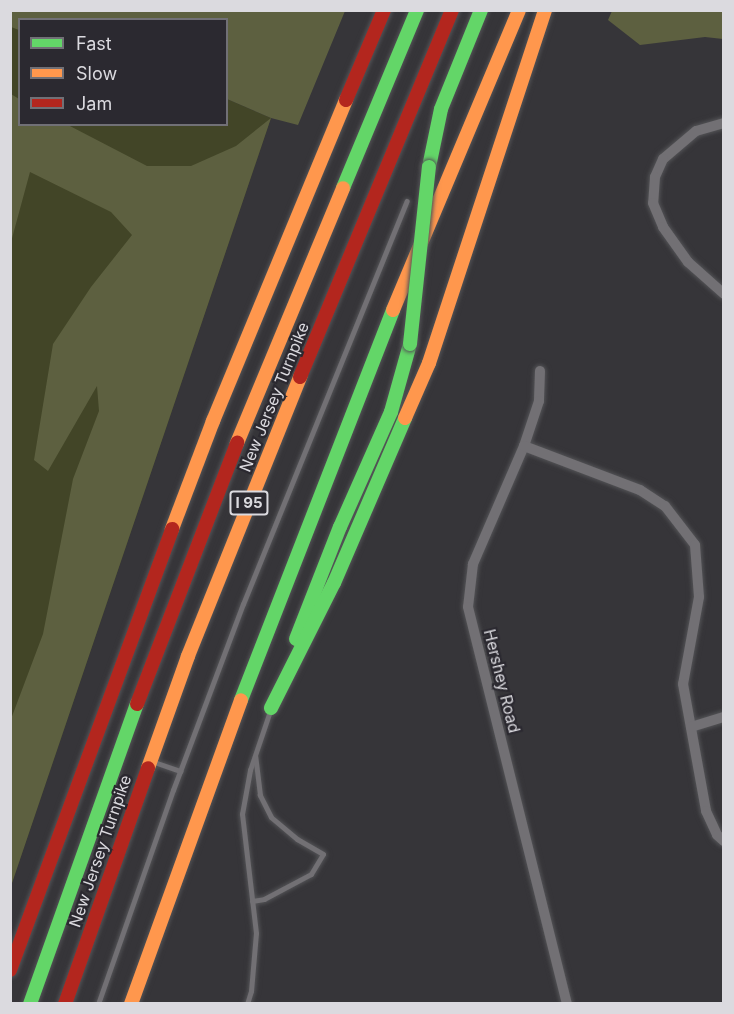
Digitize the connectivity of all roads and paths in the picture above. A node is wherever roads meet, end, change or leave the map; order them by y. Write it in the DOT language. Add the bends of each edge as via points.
graph roads {
  1 [pos="384,10"];
  2 [pos="417,10"];
  3 [pos="452,10"];
  4 [pos="481,10"];
  5 [pos="519,10"];
  6 [pos="546,10"];
  7 [pos="723,123"];
  8 [pos="407,201"];
  9 [pos="723,294"];
  10 [pos="540,371"];
  11 [pos="524,446"];
  12 [pos="271,708"];
  13 [pos="723,717"];
  14 [pos="691,727"];
  15 [pos="255,754"];
  16 [pos="150,760"];
  17 [pos="180,771"];
  18 [pos="723,841"];
  19 [pos="252,901"];
  20 [pos="10,970"];
  21 [pos="30,1004"];
  22 [pos="65,1004"];
  23 [pos="98,1004"];
  24 [pos="131,1004"];
  25 [pos="247,1004"];
  26 [pos="567,1004"];
  1 -- 20 [label="highway" via="213,421"];
  2 -- 21 [label="highway, New Jersey Turnpike / I 95" via="238,438"];
  3 -- 16 [label="highway, New Jersey Turnpike / I 95" via="349,254"];
  4 -- 12 [label="highway, bridge" via="441,109 429,167 410,344 391,412 317,582"];
  5 -- 24 [label="highway" via="331,463"];
  6 -- 12 [label="highway" via="429,363 334,583"];
  7 -- 9 [label="street" via="696,131 663,159 655,177 653,203 663,226 688,262"];
  8 -- 17 [label="lane" via="290,484"];
  10 -- 11 [label="street, Hershey Road" via="539,401"];
  11 -- 14 [label="street" via="640,490 665,506 695,545 699,597 683,684"];
  11 -- 26 [label="street, Hershey Road" via="473,564 468,607"];
  12 -- 15 [label="lane"];
  13 -- 14 [label="street"];
  14 -- 18 [label="street" via="706,811"];
  15 -- 19 [label="lane" via="242,814"];
  15 -- 19 [label="lane" via="260,795 271,817 322,854 311,874 264,899"];
  16 -- 17 [label="lane"];
  16 -- 22 [label="highway, New Jersey Turnpike / I 95"];
  17 -- 23 [label="lane"];
  19 -- 25 [label="lane" via="255,960"];
}
